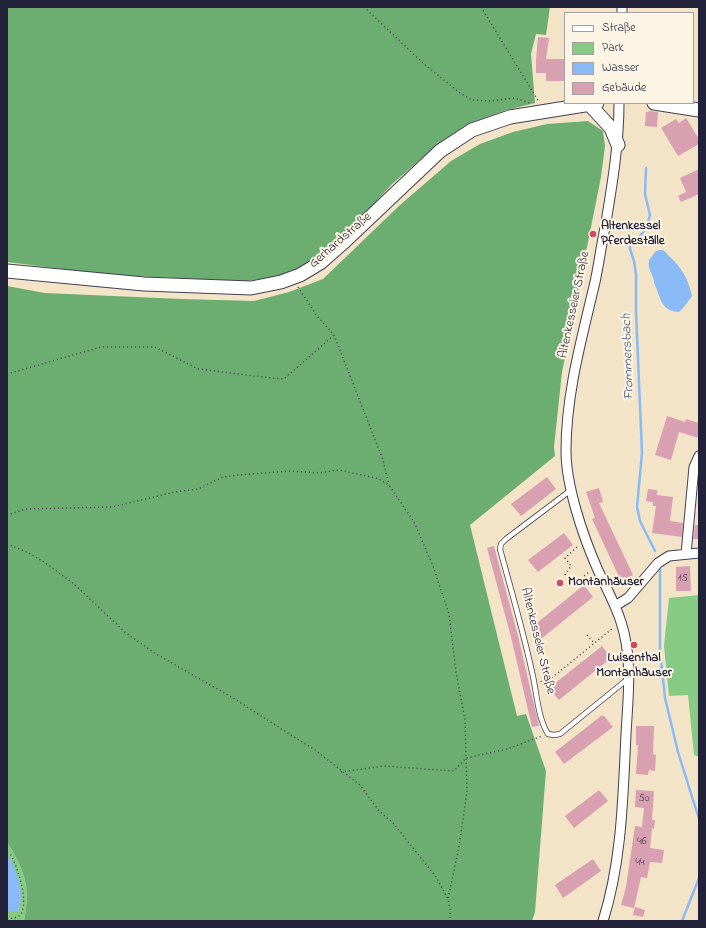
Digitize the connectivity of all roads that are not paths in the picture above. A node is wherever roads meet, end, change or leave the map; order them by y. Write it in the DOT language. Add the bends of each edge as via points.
graph roads {
  1 [pos="593,104"];
  2 [pos="619,104"];
  3 [pos="660,104"];
  4 [pos="699,110"];
  5 [pos="618,144"];
  6 [pos="7,271"];
  7 [pos="698,459"];
  8 [pos="572,489"];
  9 [pos="695,496"];
  10 [pos="699,553"];
  11 [pos="686,554"];
  12 [pos="615,606"];
  13 [pos="629,678"];
  14 [pos="603,921"];
  1 -- 5 [label="street" via="611,128"];
  1 -- 6 [label="street, Gerhardstraße" via="510,117 472,130 440,151 320,263 300,275 281,282 251,288 159,285"];
  2 -- 5 [label="street, Altenkesseler Straße"];
  3 -- 4 [label="street"];
  5 -- 8 [label="street, Altenkesseler Straße" via="614,178 567,413 566,453"];
  7 -- 9 [label="street" via="694,466"];
  8 -- 12 [label="street, Altenkesseler Straße" via="586,541"];
  8 -- 13 [label="lane, Altenkesseler Straße" via="506,539 500,549 521,622 542,725 548,734 560,734"];
  9 -- 11 [label="street"];
  10 -- 11 [label="street"];
  11 -- 12 [label="street" via="669,556 658,562 628,598"];
  12 -- 13 [label="street, Altenkesseler Straße" via="628,648"];
  13 -- 14 [label="street, Altenkesseler Straße" via="623,804 613,878"];
}
